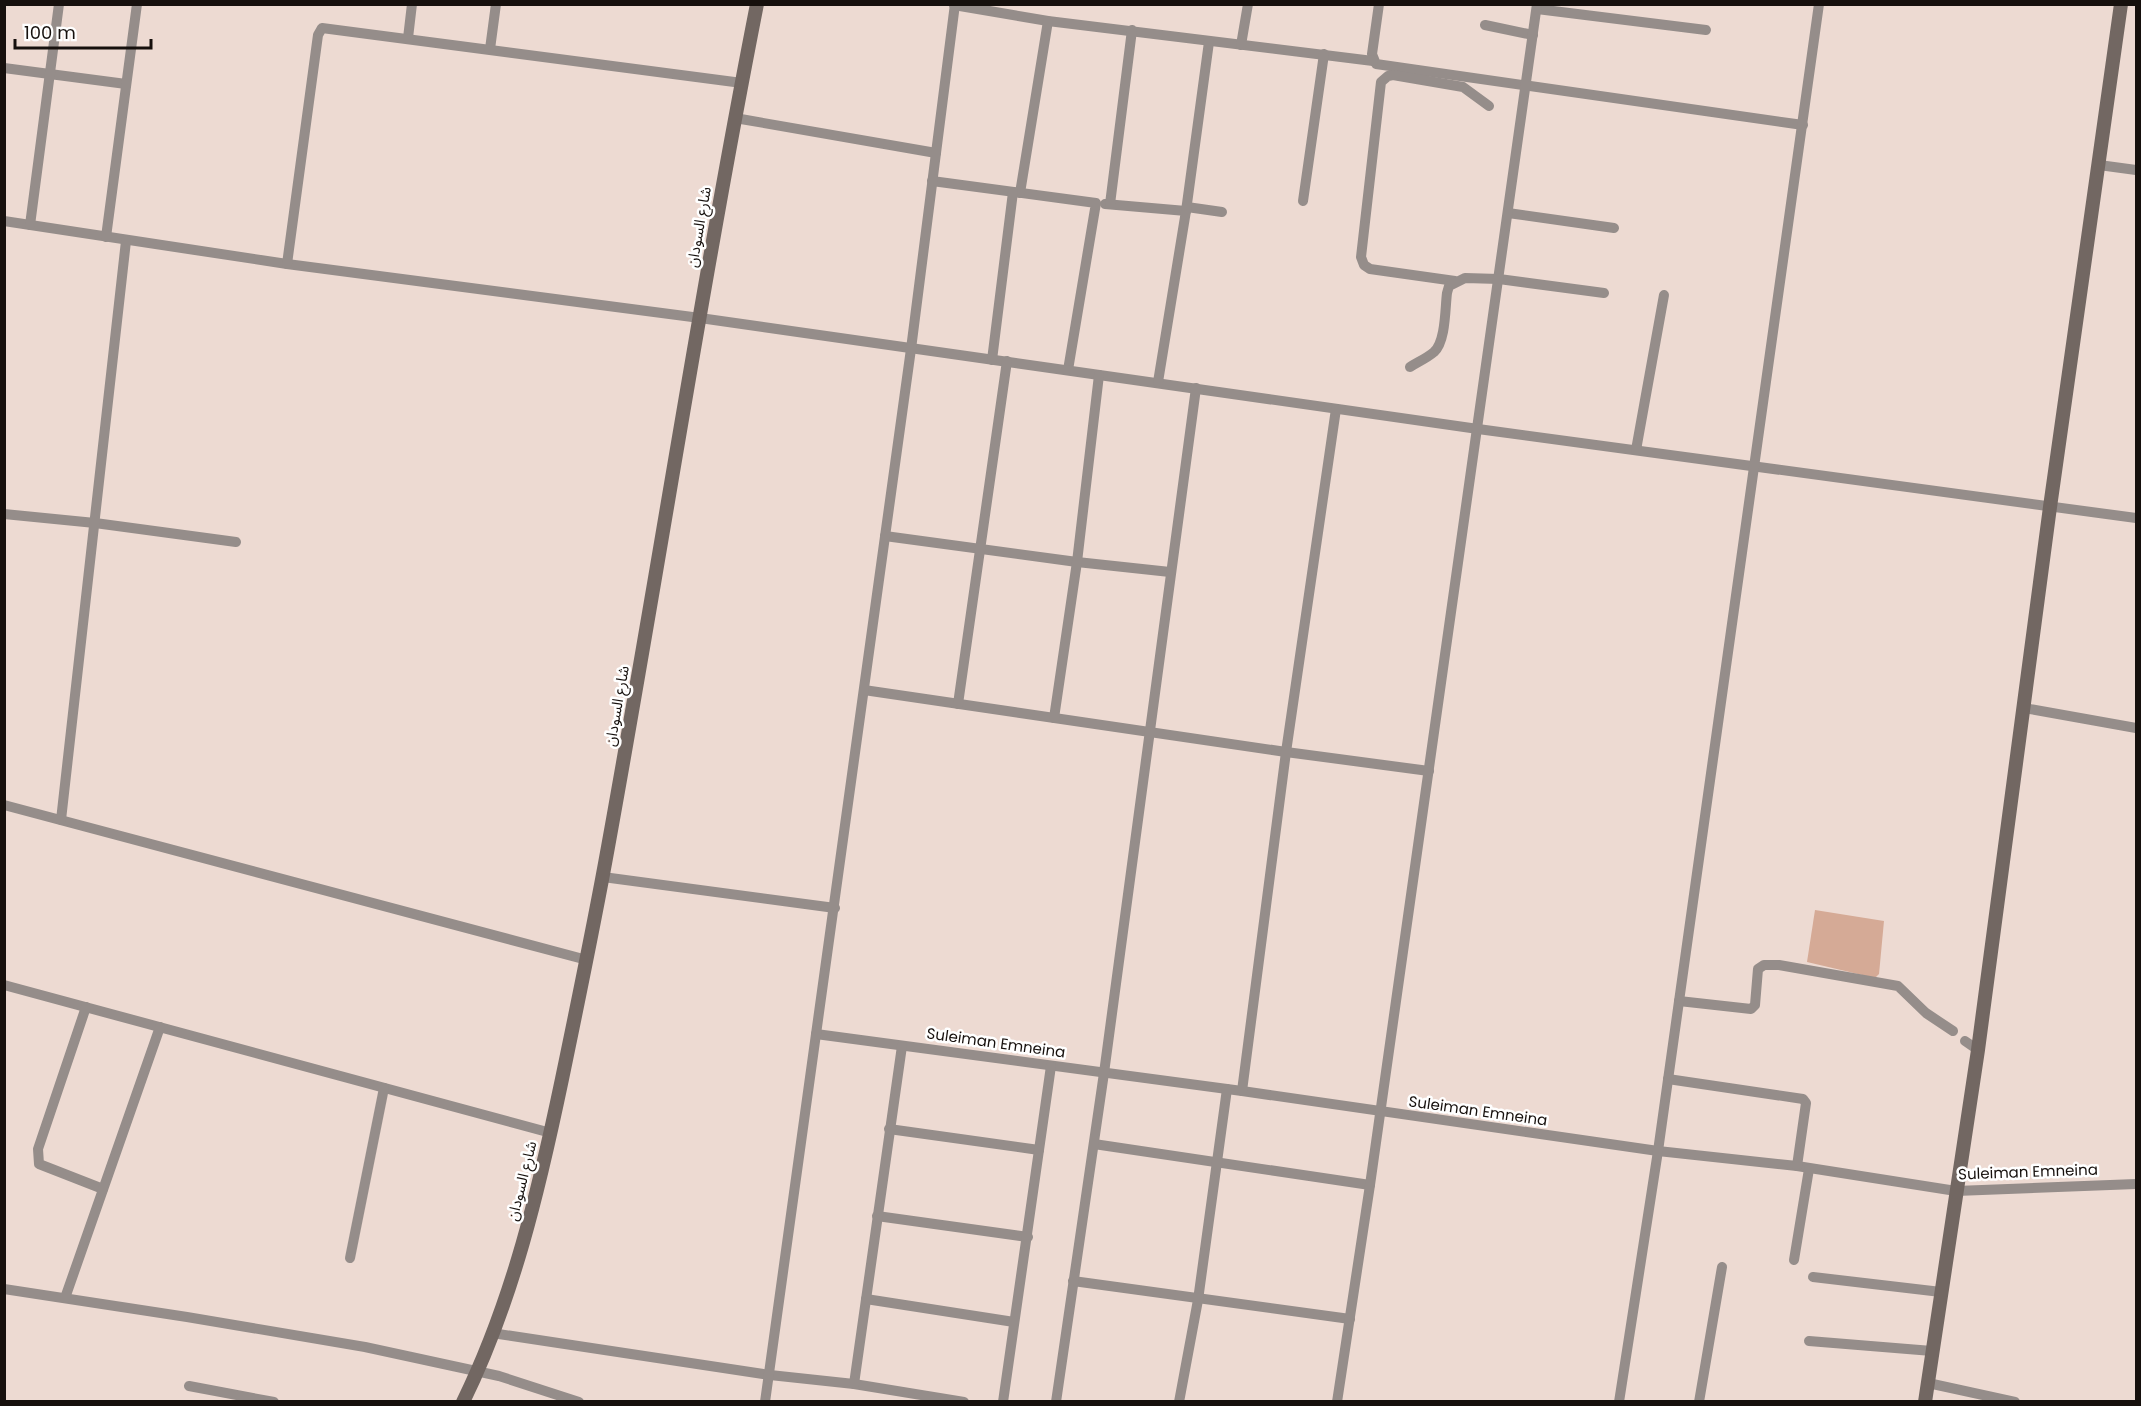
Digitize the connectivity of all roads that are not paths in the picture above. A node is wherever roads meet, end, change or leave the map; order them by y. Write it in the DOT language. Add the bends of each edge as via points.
graph roads {
  1 [pos="59,4"];
  2 [pos="137,4"];
  3 [pos="412,4"];
  4 [pos="496,4"];
  5 [pos="757,4"];
  6 [pos="1248,4"];
  7 [pos="1379,4"];
  8 [pos="1819,4"];
  9 [pos="2121,4"];
  10 [pos="955,5"];
  11 [pos="1537,7"];
  12 [pos="1048,21"];
  13 [pos="1485,25"];
  14 [pos="1132,30"];
  15 [pos="1706,30"];
  16 [pos="1533,35"];
  17 [pos="408,38"];
  18 [pos="1209,42"];
  19 [pos="1241,45"];
  20 [pos="490,49"];
  21 [pos="1324,54"];
  22 [pos="1373,61"];
  23 [pos="4,68"];
  24 [pos="49,74"];
  25 [pos="742,83"];
  26 [pos="126,84"];
  27 [pos="1526,86"];
  28 [pos="1489,106"];
  29 [pos="735,118"];
  30 [pos="1803,125"];
  31 [pos="936,153"];
  32 [pos="2099,165"];
  33 [pos="2136,170"];
  34 [pos="932,182"];
  35 [pos="1016,192"];
  36 [pos="1303,201"];
  37 [pos="1096,203"];
  38 [pos="1110,204"];
  39 [pos="1187,209"];
  40 [pos="1222,212"];
  41 [pos="1508,213"];
  42 [pos="4,221"];
  43 [pos="30,225"];
  44 [pos="1614,228"];
  45 [pos="106,237"];
  46 [pos="126,241"];
  47 [pos="287,264"];
  48 [pos="1499,279"];
  49 [pos="1455,281"];
  50 [pos="1604,293"];
  51 [pos="1664,295"];
  52 [pos="700,318"];
  53 [pos="911,349"];
  54 [pos="992,360"];
  55 [pos="1007,362"];
  56 [pos="1410,367"];
  57 [pos="1068,370"];
  58 [pos="1099,375"];
  59 [pos="1158,382"];
  60 [pos="1196,388"];
  61 [pos="1336,409"];
  62 [pos="1478,429"];
  63 [pos="1636,450"];
  64 [pos="1754,467"];
  65 [pos="2050,507"];
  66 [pos="4,514"];
  67 [pos="2136,518"];
  68 [pos="94,523"];
  69 [pos="885,536"];
  70 [pos="237,542"];
  71 [pos="980,549"];
  72 [pos="1077,562"];
  73 [pos="1170,572"];
  74 [pos="864,690"];
  75 [pos="958,704"];
  76 [pos="2024,708"];
  77 [pos="1054,718"];
  78 [pos="2136,728"];
  79 [pos="1150,733"];
  80 [pos="1286,752"];
  81 [pos="1429,771"];
  82 [pos="4,805"];
  83 [pos="61,820"];
  84 [pos="603,877"];
  85 [pos="835,908"];
  86 [pos="587,960"];
  87 [pos="4,985"];
  88 [pos="1679,1001"];
  89 [pos="86,1007"];
  90 [pos="160,1027"];
  91 [pos="1953,1031"];
  92 [pos="816,1034"];
  93 [pos="1965,1041"];
  94 [pos="902,1046"];
  95 [pos="1978,1050"];
  96 [pos="1051,1066"];
  97 [pos="1104,1073"];
  98 [pos="1668,1079"];
  99 [pos="384,1088"];
  100 [pos="1227,1089"];
  101 [pos="1242,1091"];
  102 [pos="1380,1112"];
  103 [pos="889,1130"];
  104 [pos="551,1133"];
  105 [pos="1094,1144"];
  106 [pos="1039,1150"];
  107 [pos="1658,1151"];
  108 [pos="1218,1163"];
  109 [pos="1797,1166"];
  110 [pos="1809,1169"];
  111 [pos="2136,1184"];
  112 [pos="1370,1185"];
  113 [pos="103,1189"];
  114 [pos="1956,1191"];
  115 [pos="877,1216"];
  116 [pos="1028,1237"];
  117 [pos="350,1258"];
  118 [pos="1794,1260"];
  119 [pos="1722,1267"];
  120 [pos="1813,1278"];
  121 [pos="1072,1281"];
  122 [pos="4,1289"];
  123 [pos="1941,1292"];
  124 [pos="65,1298"];
  125 [pos="866,1299"];
  126 [pos="1198,1300"];
  127 [pos="1350,1319"];
  128 [pos="1014,1322"];
  129 [pos="492,1333"];
  130 [pos="1809,1341"];
  131 [pos="1932,1351"];
  132 [pos="478,1371"];
  133 [pos="770,1375"];
  134 [pos="1928,1383"];
  135 [pos="854,1384"];
  136 [pos="189,1386"];
  137 [pos="274,1401"];
  138 [pos="463,1401"];
  139 [pos="579,1401"];
  140 [pos="765,1401"];
  141 [pos="964,1401"];
  142 [pos="1003,1401"];
  143 [pos="1056,1401"];
  144 [pos="1179,1401"];
  145 [pos="1337,1401"];
  146 [pos="1619,1401"];
  147 [pos="1699,1401"];
  148 [pos="1925,1401"];
  149 [pos="2015,1401"];
  1 -- 24 [label="street"];
  2 -- 26 [label="street"];
  3 -- 17 [label="street"];
  4 -- 20 [label="street"];
  5 -- 25 [label="main road, شارع السودان"];
  6 -- 19 [label="street"];
  7 -- 22 [label="street"];
  8 -- 30 [label="street"];
  9 -- 32 [label="main road"];
  10 -- 12 [label="street"];
  10 -- 31 [label="street"];
  11 -- 15 [label="street"];
  11 -- 16 [label="street"];
  12 -- 14 [label="street"];
  12 -- 35 [label="street"];
  13 -- 16 [label="street"];
  14 -- 18 [label="street"];
  14 -- 38 [label="street"];
  16 -- 27 [label="street"];
  17 -- 20 [label="street"];
  17 -- 47 [label="street" via="326,27 318,35"];
  18 -- 19 [label="street"];
  18 -- 39 [label="street"];
  19 -- 21 [label="street"];
  20 -- 25 [label="street"];
  21 -- 22 [label="street"];
  21 -- 36 [label="street"];
  22 -- 27 [label="street" via="1382,66"];
  23 -- 24 [label="street"];
  24 -- 26 [label="street"];
  24 -- 43 [label="street"];
  25 -- 29 [label="main road, شارع السودان"];
  26 -- 45 [label="street"];
  27 -- 30 [label="street"];
  27 -- 41 [label="street"];
  28 -- 49 [label="street" via="1463,87 1393,75 1382,82 1360,257 1370,269"];
  29 -- 31 [label="street"];
  29 -- 52 [label="main road, شارع السودان"];
  30 -- 64 [label="street"];
  31 -- 34 [label="street"];
  32 -- 33 [label="street"];
  32 -- 65 [label="main road"];
  34 -- 35 [label="street"];
  34 -- 53 [label="street"];
  35 -- 37 [label="street"];
  35 -- 54 [label="street"];
  37 -- 38 [label="street"];
  37 -- 57 [label="street"];
  38 -- 39 [label="street"];
  39 -- 40 [label="street"];
  39 -- 59 [label="street"];
  41 -- 44 [label="street"];
  41 -- 48 [label="street"];
  42 -- 43 [label="street"];
  43 -- 45 [label="street"];
  45 -- 46 [label="street"];
  46 -- 47 [label="street"];
  46 -- 68 [label="street"];
  47 -- 52 [label="street"];
  48 -- 49 [label="street"];
  48 -- 50 [label="street"];
  48 -- 62 [label="street"];
  49 -- 56 [label="street" via="1447,292 1438,346"];
  51 -- 63 [label="street"];
  52 -- 53 [label="street"];
  52 -- 84 [label="main road, شارع السودان"];
  53 -- 54 [label="street"];
  53 -- 69 [label="street"];
  54 -- 55 [label="street"];
  55 -- 57 [label="street"];
  55 -- 71 [label="street"];
  57 -- 58 [label="street"];
  58 -- 59 [label="street"];
  58 -- 72 [label="street"];
  59 -- 60 [label="street"];
  60 -- 61 [label="street"];
  60 -- 73 [label="street"];
  61 -- 62 [label="street"];
  61 -- 80 [label="street"];
  62 -- 63 [label="street"];
  62 -- 81 [label="street"];
  63 -- 64 [label="street"];
  64 -- 65 [label="street"];
  64 -- 88 [label="street"];
  65 -- 67 [label="street"];
  65 -- 76 [label="main road"];
  66 -- 68 [label="street"];
  68 -- 70 [label="street"];
  68 -- 83 [label="street"];
  69 -- 71 [label="street"];
  69 -- 74 [label="street"];
  71 -- 72 [label="street"];
  71 -- 75 [label="street"];
  72 -- 73 [label="street"];
  72 -- 77 [label="street"];
  73 -- 79 [label="street"];
  74 -- 75 [label="street"];
  74 -- 85 [label="street"];
  75 -- 77 [label="street"];
  76 -- 78 [label="street"];
  76 -- 95 [label="main road"];
  77 -- 79 [label="street"];
  79 -- 80 [label="street"];
  79 -- 97 [label="street"];
  80 -- 81 [label="street"];
  80 -- 101 [label="street"];
  81 -- 102 [label="street"];
  82 -- 83 [label="street"];
  83 -- 86 [label="street"];
  84 -- 85 [label="street"];
  84 -- 86 [label="main road, شارع السودان"];
  85 -- 92 [label="street"];
  86 -- 104 [label="main road, شارع السودان"];
  87 -- 89 [label="street"];
  88 -- 91 [label="street" via="1751,1009 1755,1005 1758,969 1779,965 1898,986"];
  88 -- 98 [label="street"];
  89 -- 90 [label="street"];
  89 -- 113 [label="street" via="37,1158 39,1164"];
  90 -- 99 [label="street"];
  90 -- 113 [label="street"];
  92 -- 94 [label="street, Suleiman Emneina"];
  92 -- 133 [label="street"];
  93 -- 95 [label="street"];
  94 -- 96 [label="street, Suleiman Emneina"];
  94 -- 103 [label="street"];
  95 -- 114 [label="main road"];
  96 -- 97 [label="street, Suleiman Emneina"];
  96 -- 106 [label="street"];
  97 -- 100 [label="street, Suleiman Emneina"];
  97 -- 105 [label="street"];
  98 -- 107 [label="street"];
  98 -- 109 [label="street" via="1803,1099 1806,1103"];
  99 -- 104 [label="street"];
  99 -- 117 [label="street"];
  100 -- 101 [label="street, Suleiman Emneina"];
  100 -- 108 [label="street"];
  101 -- 102 [label="street, Suleiman Emneina"];
  102 -- 107 [label="street, Suleiman Emneina"];
  102 -- 112 [label="street"];
  103 -- 106 [label="street"];
  103 -- 115 [label="street"];
  104 -- 129 [label="main road, شارع السودان" via="524,1242"];
  105 -- 108 [label="street"];
  105 -- 121 [label="street"];
  106 -- 116 [label="street"];
  107 -- 109 [label="street, Suleiman Emneina"];
  107 -- 146 [label="street"];
  108 -- 112 [label="street"];
  108 -- 126 [label="street"];
  109 -- 110 [label="street, Suleiman Emneina"];
  110 -- 114 [label="street, Suleiman Emneina"];
  110 -- 118 [label="street"];
  111 -- 114 [label="street, Suleiman Emneina"];
  112 -- 127 [label="street"];
  113 -- 124 [label="street"];
  114 -- 123 [label="main road"];
  115 -- 116 [label="street"];
  115 -- 125 [label="street"];
  116 -- 128 [label="street"];
  119 -- 147 [label="street"];
  120 -- 123 [label="street"];
  121 -- 126 [label="street"];
  121 -- 143 [label="street"];
  122 -- 124 [label="street"];
  123 -- 131 [label="main road"];
  124 -- 132 [label="street" via="365,1347"];
  125 -- 128 [label="street"];
  125 -- 135 [label="street"];
  126 -- 127 [label="street"];
  126 -- 144 [label="street"];
  127 -- 145 [label="street"];
  128 -- 142 [label="street"];
  129 -- 132 [label="main road, شارع السودان"];
  129 -- 133 [label="street"];
  130 -- 131 [label="street"];
  131 -- 134 [label="main road"];
  132 -- 138 [label="main road, شارع السودان"];
  132 -- 139 [label="street"];
  133 -- 135 [label="street"];
  133 -- 140 [label="street"];
  134 -- 148 [label="main road"];
  134 -- 149 [label="street"];
  135 -- 141 [label="street"];
  136 -- 137 [label="street"];
}
